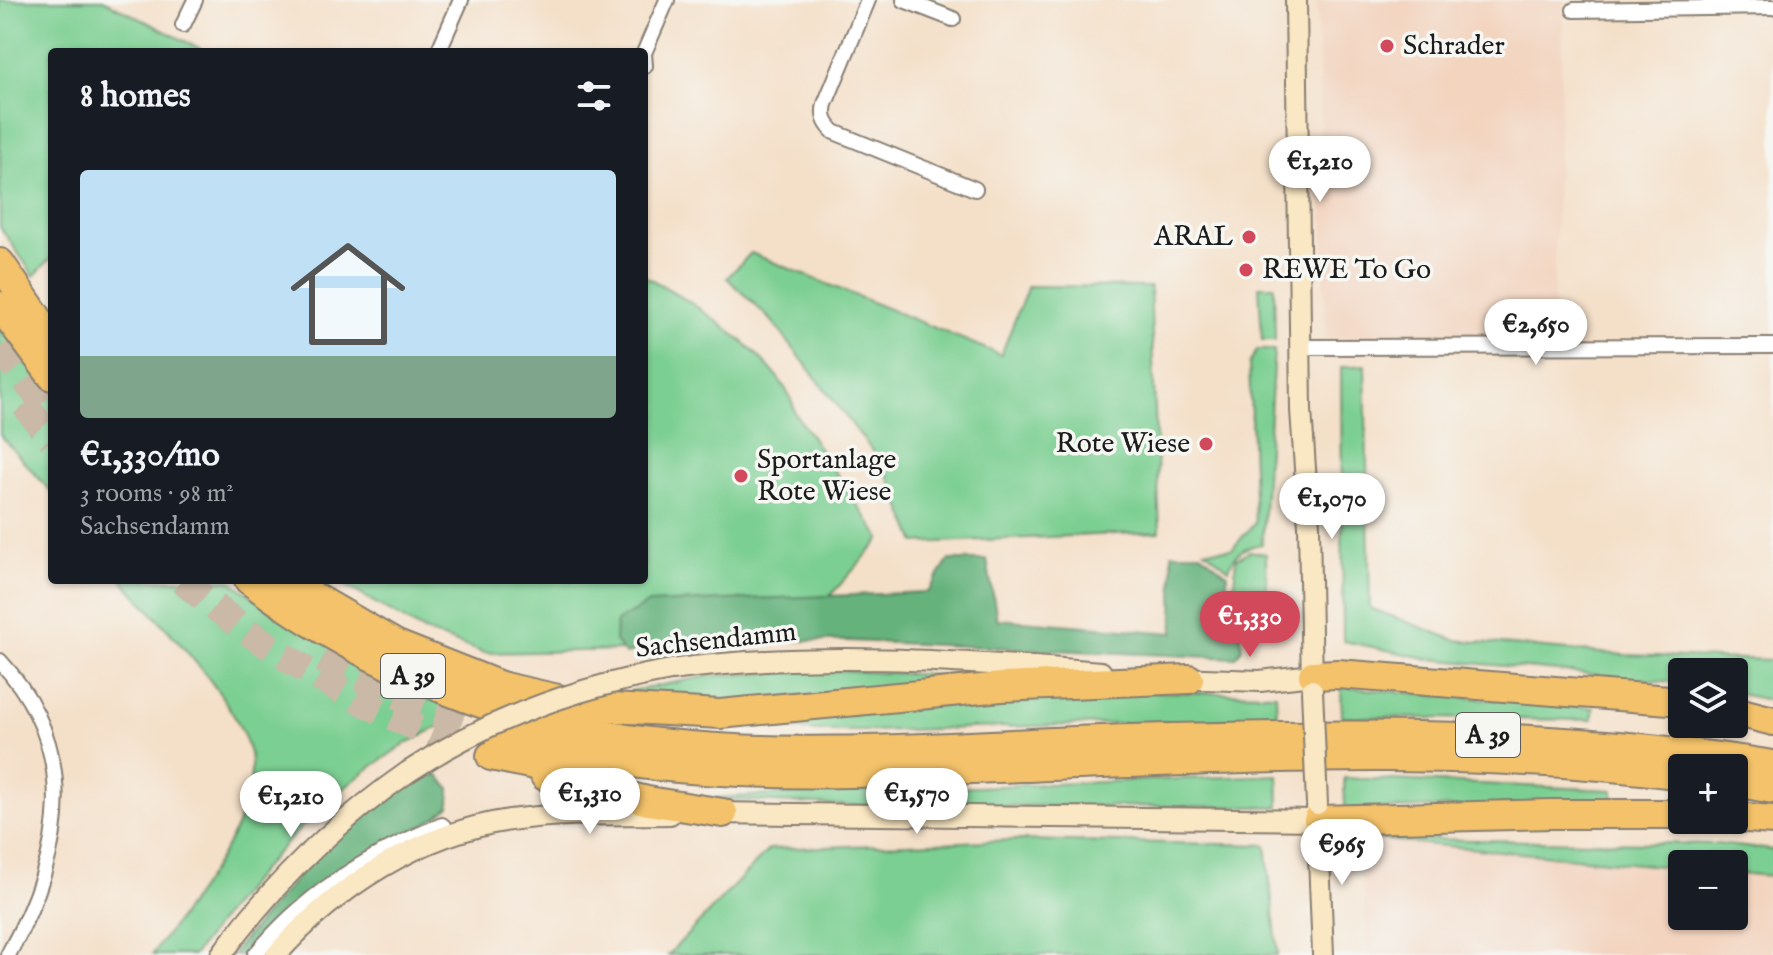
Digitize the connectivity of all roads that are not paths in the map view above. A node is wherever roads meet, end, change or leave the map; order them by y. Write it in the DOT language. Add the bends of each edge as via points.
graph roads {
  1 [pos="195,0"];
  2 [pos="461,0"];
  3 [pos="667,0"];
  4 [pos="868,0"];
  5 [pos="904,0"];
  6 [pos="1296,0"];
  7 [pos="1720,4"];
  8 [pos="1773,7"];
  9 [pos="1574,10"];
  10 [pos="953,19"];
  11 [pos="183,25"];
  12 [pos="440,48"];
  13 [pos="646,48"];
  14 [pos="975,189"];
  15 [pos="0,263"];
  16 [pos="0,280"];
  17 [pos="0,306"];
  18 [pos="48,335"];
  19 [pos="48,336"];
  20 [pos="1773,346"];
  21 [pos="1299,347"];
  22 [pos="48,371"];
  23 [pos="255,584"];
  24 [pos="292,584"];
  25 [pos="0,661"];
  26 [pos="1189,679"];
  27 [pos="1313,682"];
  28 [pos="500,686"];
  29 [pos="1668,700"];
  30 [pos="1748,715"];
  31 [pos="1773,721"];
  32 [pos="847,748"];
  33 [pos="1773,765"];
  34 [pos="1668,774"];
  35 [pos="1748,785"];
  36 [pos="1773,789"];
  37 [pos="1317,812"];
  38 [pos="723,813"];
  39 [pos="1668,814"];
  40 [pos="1748,818"];
  41 [pos="1773,820"];
  42 [pos="451,834"];
  43 [pos="8,955"];
  44 [pos="221,955"];
  45 [pos="255,955"];
  46 [pos="276,955"];
  47 [pos="1323,955"];
  1 -- 11 [label="street"];
  2 -- 12 [label="street"];
  3 -- 13 [label="street"];
  4 -- 14 [label="street" via="825,104 828,126"];
  5 -- 10 [label="street"];
  6 -- 21 [label="main road"];
  7 -- 8 [label="street"];
  7 -- 9 [label="street"];
  15 -- 18 [label="highway"];
  16 -- 19 [label="highway"];
  17 -- 22 [label="highway"];
  20 -- 21 [label="street"];
  21 -- 27 [label="main road"];
  23 -- 32 [label="highway, A 39" via="320,628 391,666 535,720 594,734 703,748"];
  24 -- 28 [label="highway" via="397,645"];
  25 -- 43 [label="street" via="41,722 57,782 53,838 42,886"];
  26 -- 27 [label="main road, Sachsendamm"];
  26 -- 28 [label="highway" via="1002,687 720,714 594,707"];
  26 -- 44 [label="main road, Sachsendamm, bridge" via="851,659 671,670 603,685 476,732 408,772 321,840"];
  27 -- 29 [label="highway"];
  27 -- 37 [label="main road, bridge"];
  28 -- 32 [label="highway" via="616,722"];
  30 -- 31 [label="highway"];
  32 -- 33 [label="highway, A 39" via="1471,735 1603,742"];
  34 -- 38 [label="highway, A 39" via="1509,760 1364,758 865,772 812,787 690,788 625,782 486,746 594,790"];
  35 -- 36 [label="highway"];
  37 -- 38 [label="main road"];
  37 -- 39 [label="highway"];
  37 -- 47 [label="main road"];
  38 -- 42 [label="main road" via="544,816"];
  40 -- 41 [label="highway"];
  42 -- 45 [label="street" via="442,825 354,868 308,902"];
  42 -- 46 [label="main road" via="360,880 312,917"];
}
